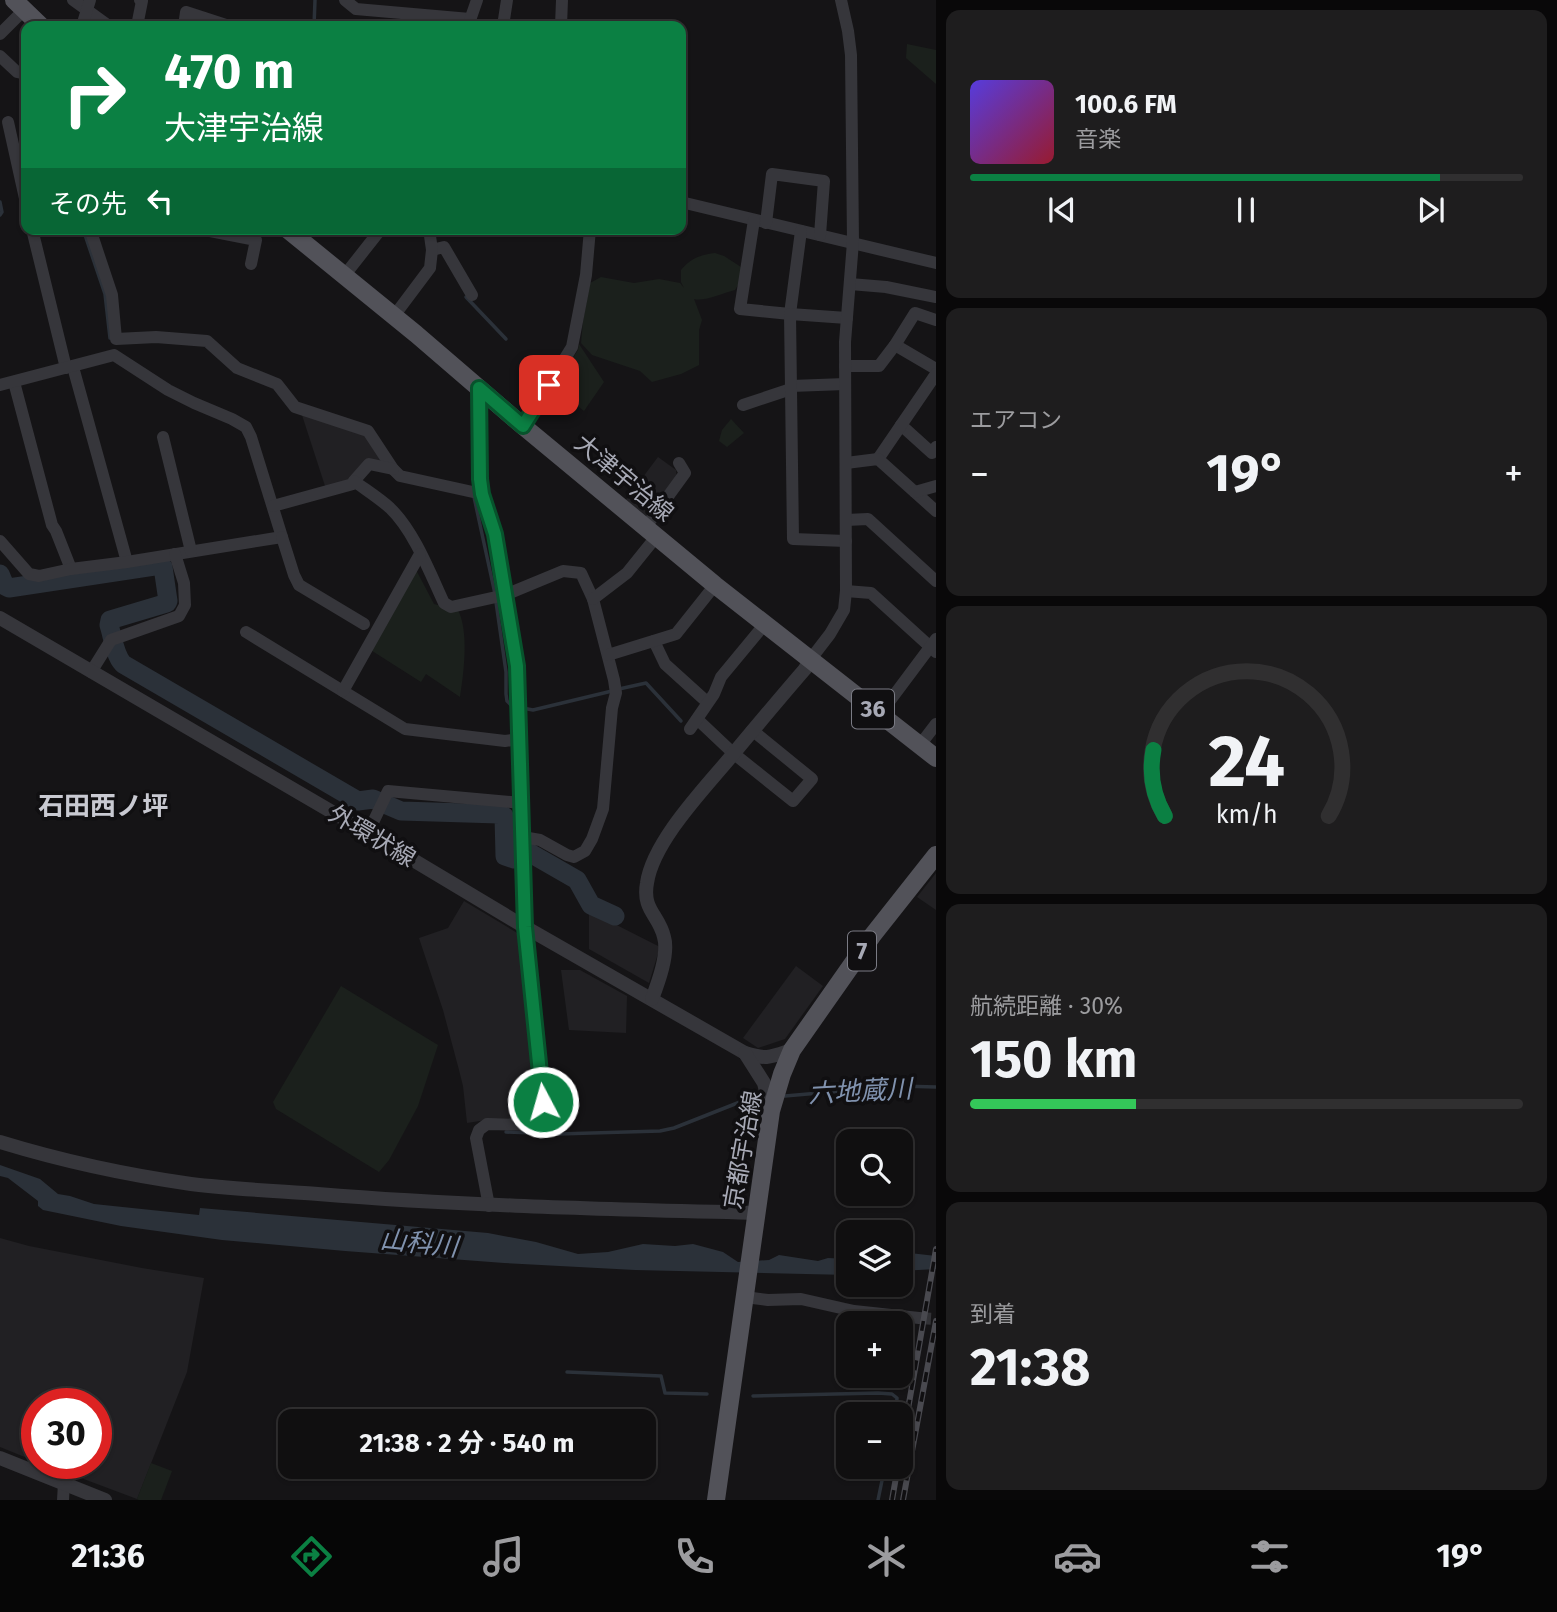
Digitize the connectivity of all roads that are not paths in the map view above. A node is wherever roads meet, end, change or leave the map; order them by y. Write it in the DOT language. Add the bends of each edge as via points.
graph roads {
  1 [pos="73,0"];
  2 [pos="140,0"];
  3 [pos="345,0"];
  4 [pos="477,0"];
  5 [pos="508,0"];
  6 [pos="562,0"];
  7 [pos="841,0"];
  8 [pos="19,5"];
  9 [pos="88,6"];
  10 [pos="36,21"];
  11 [pos="104,21"];
  12 [pos="138,21"];
  13 [pos="185,21"];
  14 [pos="214,21"];
  15 [pos="453,21"];
  16 [pos="470,21"];
  17 [pos="504,21"];
  18 [pos="561,21"];
  19 [pos="0,34"];
  20 [pos="0,56"];
  21 [pos="21,73"];
  22 [pos="8,121"];
  23 [pos="21,180"];
  24 [pos="686,203"];
  25 [pos="760,222"];
  26 [pos="801,231"];
  27 [pos="34,235"];
  28 [pos="92,235"];
  29 [pos="231,235"];
  30 [pos="294,235"];
  31 [pos="376,235"];
  32 [pos="431,235"];
  33 [pos="589,235"];
  34 [pos="820,235"];
  35 [pos="853,242"];
  36 [pos="436,249"];
  37 [pos="936,263"];
  38 [pos="251,264"];
  39 [pos="344,276"];
  40 [pos="850,285"];
  41 [pos="472,295"];
  42 [pos="936,297"];
  43 [pos="790,314"];
  44 [pos="394,316"];
  45 [pos="847,318"];
  46 [pos="936,320"];
  47 [pos="116,339"];
  48 [pos="895,345"];
  49 [pos="114,355"];
  50 [pos="845,366"];
  51 [pos="69,368"];
  52 [pos="936,371"];
  53 [pos="14,382"];
  54 [pos="845,384"];
  55 [pos="0,385"];
  56 [pos="791,387"];
  57 [pos="479,388"];
  58 [pos="743,405"];
  59 [pos="901,425"];
  60 [pos="523,426"];
  61 [pos="163,437"];
  62 [pos="936,447"];
  63 [pos="878,459"];
  64 [pos="679,463"];
  65 [pos="846,463"];
  66 [pos="393,469"];
  67 [pos="354,481"];
  68 [pos="936,486"];
  69 [pos="915,492"];
  70 [pos="482,494"];
  71 [pos="273,506"];
  72 [pos="936,512"];
  73 [pos="846,520"];
  74 [pos="651,532"];
  75 [pos="282,537"];
  76 [pos="0,541"];
  77 [pos="846,541"];
  78 [pos="191,551"];
  79 [pos="175,554"];
  80 [pos="420,554"];
  81 [pos="127,562"];
  82 [pos="71,569"];
  83 [pos="936,581"];
  84 [pos="715,585"];
  85 [pos="846,591"];
  86 [pos="505,594"];
  87 [pos="593,599"];
  88 [pos="0,618"];
  89 [pos="364,624"];
  90 [pos="764,625"];
  91 [pos="246,632"];
  92 [pos="654,641"];
  93 [pos="934,646"];
  94 [pos="608,655"];
  95 [pos="810,660"];
  96 [pos="90,672"];
  97 [pos="342,691"];
  98 [pos="707,702"];
  99 [pos="880,714"];
  100 [pos="936,724"];
  101 [pos="752,730"];
  102 [pos="519,739"];
  103 [pos="920,745"];
  104 [pos="733,753"];
  105 [pos="936,758"];
  106 [pos="522,803"];
  107 [pos="368,833"];
  108 [pos="523,843"];
  109 [pos="936,855"];
  110 [pos="525,927"];
  111 [pos="652,999"];
  112 [pos="792,1050"];
  113 [pos="745,1053"];
  114 [pos="771,1111"];
  115 [pos="0,1142"];
  116 [pos="489,1206"];
  117 [pos="756,1218"];
  118 [pos="745,1293"];
  119 [pos="919,1318"];
  120 [pos="0,1458"];
  121 [pos="64,1483"];
  122 [pos="63,1500"];
  123 [pos="105,1500"];
  124 [pos="716,1500"];
  1 -- 9 [label="street"];
  2 -- 12 [label="street"];
  3 -- 15 [label="street" via="356,9"];
  4 -- 16 [label="street"];
  5 -- 17 [label="street"];
  6 -- 18 [label="street"];
  7 -- 35 [label="street" via="851,54"];
  8 -- 10 [label="main road"];
  8 -- 19 [label="street"];
  9 -- 11 [label="street"];
  13 -- 14 [label="street" via="186,12"];
  20 -- 21 [label="street"];
  22 -- 23 [label="street"];
  24 -- 25 [label="street"];
  25 -- 26 [label="street"];
  25 -- 34 [label="street" via="772,174 824,181"];
  25 -- 43 [label="street" via="740,309"];
  26 -- 34 [label="street"];
  26 -- 43 [label="street"];
  27 -- 51 [label="street"];
  28 -- 47 [label="street" via="112,295"];
  29 -- 38 [label="street" via="256,240"];
  30 -- 39 [label="main road, 大津宇治線 / 36"];
  31 -- 39 [label="street"];
  32 -- 36 [label="street"];
  33 -- 60 [label="street" via="571,349"];
  34 -- 35 [label="street"];
  35 -- 37 [label="street"];
  35 -- 40 [label="street"];
  36 -- 41 [label="street"];
  36 -- 44 [label="street" via="430,268"];
  39 -- 44 [label="main road, 大津宇治線 / 36"];
  40 -- 42 [label="street"];
  40 -- 45 [label="street"];
  43 -- 45 [label="street"];
  43 -- 56 [label="street"];
  44 -- 57 [label="main road, 大津宇治線 / 36"];
  45 -- 50 [label="street"];
  46 -- 48 [label="street" via="915,313"];
  47 -- 49 [label="street"];
  47 -- 66 [label="street" via="207,341 237,368 277,384 295,407 368,431"];
  48 -- 50 [label="street" via="879,366"];
  48 -- 52 [label="street"];
  49 -- 51 [label="street"];
  49 -- 71 [label="street" via="177,394 246,427"];
  50 -- 54 [label="street"];
  51 -- 53 [label="street"];
  51 -- 81 [label="street"];
  52 -- 59 [label="street"];
  53 -- 55 [label="street"];
  53 -- 82 [label="street" via="52,524"];
  54 -- 56 [label="street"];
  54 -- 65 [label="street"];
  56 -- 58 [label="street"];
  56 -- 77 [label="street" via="793,539"];
  57 -- 60 [label="main road, 大津宇治線 / 36"];
  57 -- 70 [label="street"];
  59 -- 62 [label="street" via="932,453"];
  59 -- 63 [label="street"];
  60 -- 74 [label="main road, 大津宇治線 / 36"];
  61 -- 78 [label="street"];
  63 -- 65 [label="street"];
  63 -- 69 [label="street"];
  64 -- 74 [label="street" via="685,473"];
  65 -- 73 [label="street"];
  66 -- 67 [label="street" via="369,464"];
  66 -- 70 [label="street" via="400,475"];
  67 -- 71 [label="street"];
  67 -- 80 [label="street" via="390,508"];
  68 -- 69 [label="street"];
  69 -- 72 [label="street"];
  70 -- 86 [label="street" via="495,534"];
  71 -- 75 [label="street"];
  73 -- 77 [label="street"];
  73 -- 83 [label="street" via="868,519"];
  74 -- 84 [label="main road, 大津宇治線 / 36"];
  74 -- 87 [label="street" via="627,572"];
  75 -- 78 [label="street"];
  75 -- 89 [label="street" via="299,585"];
  76 -- 82 [label="street" via="29,574"];
  77 -- 85 [label="street"];
  78 -- 79 [label="street"];
  79 -- 81 [label="street"];
  79 -- 96 [label="street" via="184,583 185,605 179,616 113,638"];
  80 -- 86 [label="street" via="444,603 451,607"];
  80 -- 97 [label="street"];
  81 -- 82 [label="street"];
  84 -- 90 [label="main road, 大津宇治線 / 36"];
  84 -- 92 [label="street" via="676,634"];
  85 -- 93 [label="street" via="871,593"];
  85 -- 95 [label="street" via="844,610"];
  86 -- 87 [label="street" via="563,572 581,573"];
  86 -- 102 [label="street" via="517,666"];
  87 -- 94 [label="street"];
  88 -- 96 [label="street, 外環状線"];
  90 -- 95 [label="main road, 大津宇治線 / 36"];
  90 -- 98 [label="street" via="721,677"];
  91 -- 97 [label="street"];
  92 -- 94 [label="street"];
  92 -- 98 [label="street" via="665,664"];
  93 -- 99 [label="street"];
  94 -- 108 [label="street" via="616,693 603,809 592,839 585,851 574,857 540,840"];
  95 -- 99 [label="main road, 大津宇治線 / 36"];
  95 -- 101 [label="street"];
  96 -- 107 [label="street, 外環状線"];
  97 -- 102 [label="street" via="404,729"];
  98 -- 104 [label="street" via="694,724"];
  99 -- 103 [label="main road, 大津宇治線 / 36"];
  100 -- 103 [label="street"];
  101 -- 104 [label="street"];
  101 -- 104 [label="street" via="812,779 793,801"];
  102 -- 106 [label="street"];
  103 -- 105 [label="main road, 大津宇治線 / 36"];
  104 -- 111 [label="street" via="681,816 650,870 647,903 662,928 666,948"];
  106 -- 107 [label="street" via="388,791"];
  106 -- 108 [label="street"];
  107 -- 110 [label="street, 外環状線"];
  108 -- 110 [label="street"];
  109 -- 112 [label="main road, 京都宇治線 / 7"];
  110 -- 111 [label="street, 外環状線"];
  110 -- 116 [label="street" via="546,1125 487,1124 479,1130 476,1138"];
  111 -- 113 [label="street, 外環状線"];
  112 -- 113 [label="street, 外環状線" via="769,1058"];
  112 -- 114 [label="main road, 京都宇治線 / 7"];
  113 -- 114 [label="street, 外環状線" via="764,1083"];
  114 -- 117 [label="main road, 京都宇治線 / 7"];
  115 -- 116 [label="street" via="116,1171 193,1184"];
  116 -- 117 [label="street"];
  117 -- 118 [label="main road, 京都宇治線 / 7"];
  118 -- 119 [label="street" via="768,1300 801,1299"];
  118 -- 124 [label="main road, 京都宇治線 / 7"];
  120 -- 121 [label="street"];
  121 -- 122 [label="street"];
  121 -- 123 [label="street"];
}
